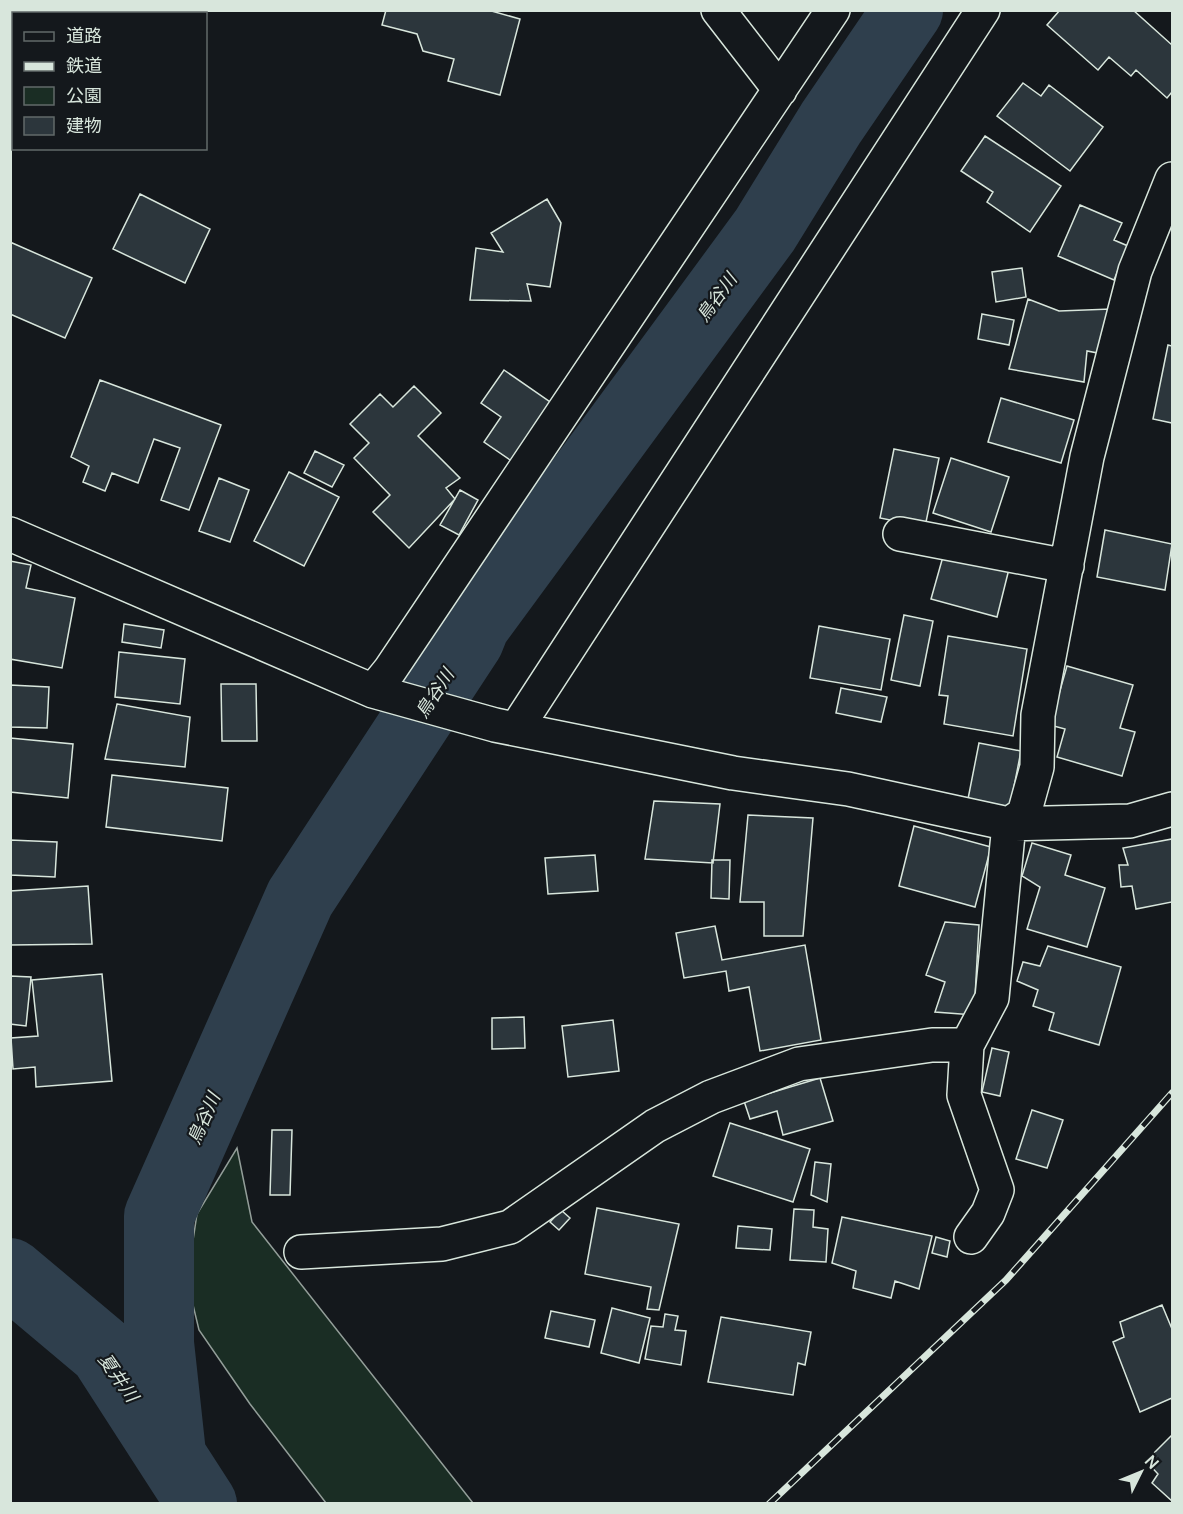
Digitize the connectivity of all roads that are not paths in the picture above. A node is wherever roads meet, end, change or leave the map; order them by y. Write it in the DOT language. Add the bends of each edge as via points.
graph roads {
  1 [pos="718,10"];
  2 [pos="833,10"];
  3 [pos="983,10"];
  4 [pos="780,90"];
  5 [pos="1173,179"];
  6 [pos="10,534"];
  7 [pos="900,534"];
  8 [pos="1067,566"];
  9 [pos="386,695"];
  10 [pos="506,727"];
  11 [pos="1173,809"];
  12 [pos="1009,824"];
  13 [pos="967,1045"];
  14 [pos="971,1237"];
  15 [pos="301,1252"];
  1 -- 4 [label="street"];
  2 -- 4 [label="street"];
  3 -- 10 [label="street"];
  4 -- 9 [label="street" via="390,670"];
  5 -- 8 [label="street" via="1135,271 1087,457"];
  6 -- 9 [label="street"];
  7 -- 8 [label="street"];
  8 -- 12 [label="street" via="1038,715 1037,767 1024,814"];
  9 -- 10 [label="street"];
  10 -- 12 [label="street" via="733,773 848,789"];
  11 -- 12 [label="street" via="1130,821"];
  12 -- 13 [label="street" via="992,998"];
  13 -- 14 [label="street" via="964,1095 997,1191"];
  13 -- 15 [label="street" via="932,1045 799,1064 711,1097 655,1126 510,1227 442,1244"];
}
